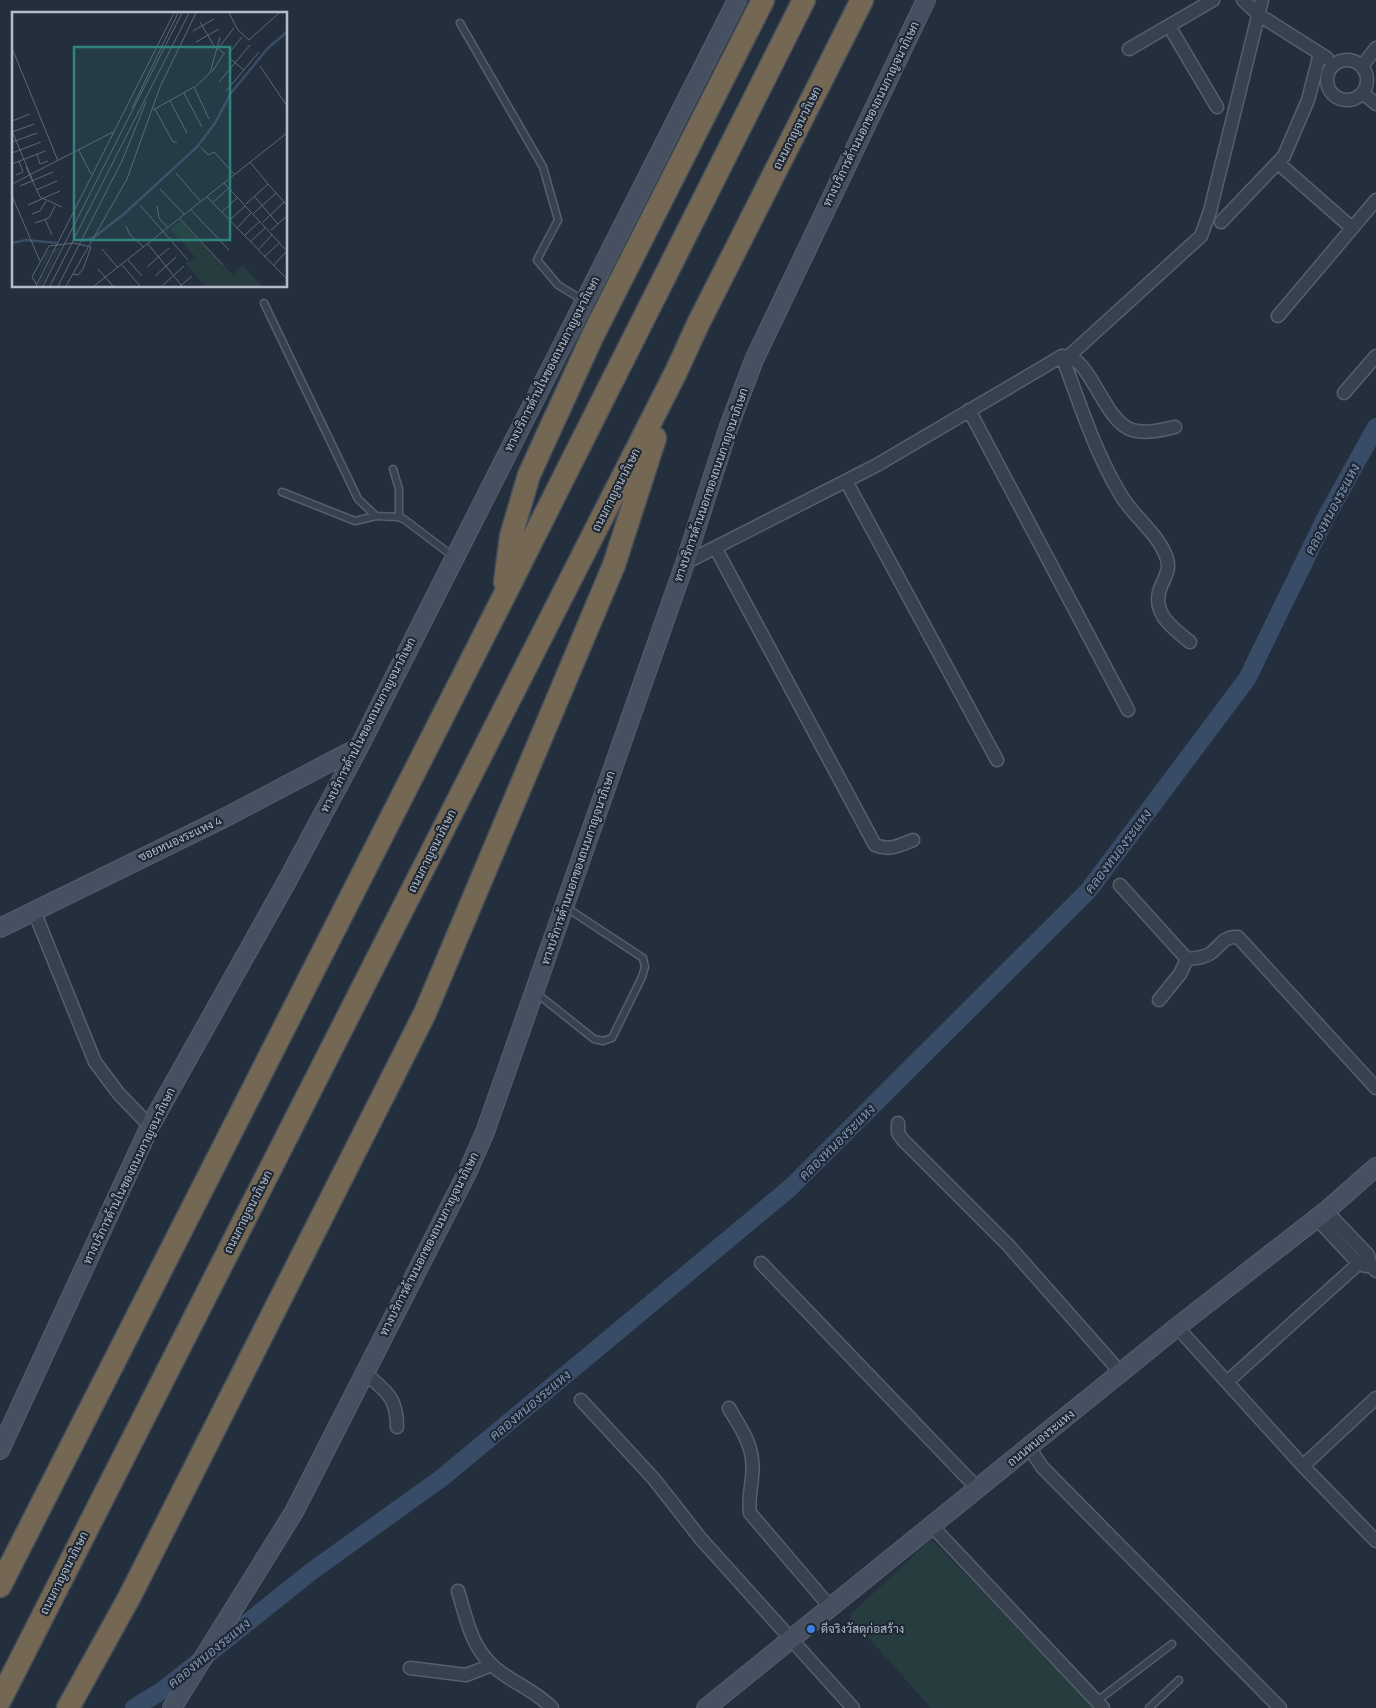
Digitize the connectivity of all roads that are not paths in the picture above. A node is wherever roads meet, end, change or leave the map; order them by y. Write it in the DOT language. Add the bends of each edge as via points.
graph roads {
  1 [pos="737,0"];
  2 [pos="763,0"];
  3 [pos="804,0"];
  4 [pos="862,0"];
  5 [pos="926,0"];
  6 [pos="1213,0"];
  7 [pos="1243,0"];
  8 [pos="1262,0"];
  9 [pos="1259,15"];
  10 [pos="460,23"];
  11 [pos="1169,26"];
  12 [pos="1376,48"];
  13 [pos="1129,49"];
  14 [pos="1320,54"];
  15 [pos="1335,63"];
  16 [pos="1362,66"];
  17 [pos="1363,93"];
  18 [pos="1376,104"];
  19 [pos="1217,107"];
  20 [pos="1278,163"];
  21 [pos="1376,200"];
  22 [pos="1222,222"];
  23 [pos="1352,228"];
  24 [pos="584,301"];
  25 [pos="264,303"];
  26 [pos="1278,316"];
  27 [pos="1066,356"];
  28 [pos="1376,356"];
  29 [pos="676,372"];
  30 [pos="1344,392"];
  31 [pos="969,410"];
  32 [pos="1175,427"];
  33 [pos="393,469"];
  34 [pos="846,481"];
  35 [pos="282,492"];
  36 [pos="376,516"];
  37 [pos="398,517"];
  38 [pos="716,549"];
  39 [pos="454,557"];
  40 [pos="685,563"];
  41 [pos="502,600"];
  42 [pos="1190,642"];
  43 [pos="1128,710"];
  44 [pos="358,747"];
  45 [pos="997,760"];
  46 [pos="913,840"];
  47 [pos="1120,885"];
  48 [pos="564,906"];
  49 [pos="34,911"];
  50 [pos="0,928"];
  51 [pos="1187,959"];
  52 [pos="534,992"];
  53 [pos="1159,1000"];
  54 [pos="1376,1088"];
  55 [pos="898,1122"];
  56 [pos="150,1126"];
  57 [pos="1376,1167"];
  58 [pos="1321,1214"];
  59 [pos="761,1262"];
  60 [pos="1368,1264"];
  61 [pos="1177,1327"];
  62 [pos="364,1372"];
  63 [pos="1121,1373"];
  64 [pos="1227,1382"];
  65 [pos="1376,1398"];
  66 [pos="581,1400"];
  67 [pos="729,1408"];
  68 [pos="397,1427"];
  69 [pos="1030,1447"];
  70 [pos="0,1450"];
  71 [pos="1303,1466"];
  72 [pos="978,1489"];
  73 [pos="932,1526"];
  74 [pos="1375,1539"];
  75 [pos="0,1586"];
  76 [pos="458,1591"];
  77 [pos="831,1608"];
  78 [pos="793,1639"];
  79 [pos="1172,1644"];
  80 [pos="492,1665"];
  81 [pos="410,1668"];
  82 [pos="1179,1680"];
  83 [pos="0,1700"];
  84 [pos="1100,1705"];
  85 [pos="68,1708"];
  86 [pos="172,1708"];
  87 [pos="552,1708"];
  88 [pos="706,1708"];
  89 [pos="853,1708"];
  90 [pos="1149,1708"];
  91 [pos="1280,1708"];
  1 -- 24 [label="main road, ทางบริการด้านในของถนนกาญจนาภิเษก"];
  2 -- 41 [label="highway" via="602,318 529,475 511,536"];
  3 -- 41 [label="highway"];
  4 -- 29 [label="highway, ถนนกาญจนาภิเษก"];
  5 -- 40 [label="main road, ทางบริการด้านนอกของถนนกาญจนาภิเษก" via="757,352 729,426"];
  6 -- 11 [label="street"];
  7 -- 9 [label="street"];
  8 -- 9 [label="street"];
  9 -- 14 [label="street"];
  9 -- 27 [label="street" via="1201,236"];
  10 -- 24 [label="lane" via="543,167 558,220 537,260 558,285"];
  11 -- 13 [label="street"];
  11 -- 19 [label="street"];
  12 -- 16 [label="street"];
  14 -- 15 [label="street"];
  14 -- 20 [label="street" via="1308,100"];
  15 -- 16 [label="street" via="1354,60"];
  15 -- 17 [label="street" via="1327,72 1326,84 1332,94 1341,100 1353,100"];
  16 -- 17 [label="street" via="1367,84"];
  17 -- 18 [label="street"];
  20 -- 22 [label="street"];
  20 -- 23 [label="street"];
  21 -- 23 [label="street"];
  23 -- 26 [label="street"];
  24 -- 39 [label="main road, ทางบริการด้านในของถนนกาญจนาภิเษก"];
  25 -- 36 [label="lane" via="358,500"];
  27 -- 31 [label="street"];
  27 -- 32 [label="street" via="1083,367 1106,406 1132,430 1150,432"];
  27 -- 42 [label="street" via="1100,458 1124,499 1152,534 1168,561 1168,571 1158,593 1162,615"];
  28 -- 30 [label="street"];
  29 -- 83 [label="highway, ถนนกาญจนาภิเษก"];
  29 -- 85 [label="highway" via="614,565 425,1014 130,1596"];
  31 -- 34 [label="street"];
  31 -- 43 [label="street"];
  33 -- 37 [label="lane" via="398,489"];
  34 -- 38 [label="street"];
  34 -- 45 [label="street"];
  35 -- 36 [label="lane" via="355,521"];
  36 -- 37 [label="lane"];
  37 -- 39 [label="lane"];
  38 -- 40 [label="street"];
  38 -- 46 [label="street" via="875,845 883,849"];
  39 -- 44 [label="main road, ทางบริการด้านในของถนนกาญจนาภิเษก"];
  40 -- 48 [label="main road, ทางบริการด้านนอกของถนนกาญจนาภิเษก"];
  41 -- 75 [label="highway"];
  44 -- 49 [label="main road, ซอยหนองระแหง 4" via="226,817"];
  44 -- 56 [label="main road, ทางบริการด้านในของถนนกาญจนาภิเษก"];
  47 -- 51 [label="street"];
  48 -- 52 [label="main road, ทางบริการด้านนอกของถนนกาญจนาภิเษก"];
  48 -- 52 [label="lane" via="643,958 645,967 612,1038 603,1041 594,1038"];
  49 -- 50 [label="main road, ซอยหนองระแหง 4"];
  49 -- 56 [label="street" via="96,1062 119,1094"];
  51 -- 53 [label="street" via="1180,974"];
  51 -- 54 [label="street" via="1201,958 1230,937 1238,937"];
  52 -- 62 [label="main road, ทางบริการด้านนอกของถนนกาญจนาภิเษก" via="485,1132 467,1173"];
  55 -- 63 [label="street" via="898,1133 903,1140 1008,1245"];
  56 -- 70 [label="main road, ทางบริการด้านในของถนนกาญจนาภิเษก"];
  57 -- 58 [label="main road, ถนนหนองระแหง"];
  58 -- 60 [label="street"];
  58 -- 61 [label="main road, ถนนหนองระแหง"];
  59 -- 72 [label="street"];
  60 -- 64 [label="street"];
  61 -- 63 [label="main road, ถนนหนองระแหง"];
  61 -- 64 [label="street"];
  62 -- 68 [label="street" via="390,1396 397,1408"];
  62 -- 86 [label="main road, ทางบริการด้านนอกของถนนกาญจนาภิเษก" via="294,1512"];
  63 -- 69 [label="main road, ถนนหนองระแหง"];
  64 -- 71 [label="street"];
  65 -- 71 [label="street"];
  66 -- 78 [label="street"];
  67 -- 77 [label="street" via="746,1436 752,1459 748,1500 750,1514"];
  69 -- 72 [label="main road, ถนนหนองระแหง"];
  69 -- 91 [label="street" via="1042,1467"];
  71 -- 74 [label="street"];
  72 -- 73 [label="main road, ถนนหนองระแหง"];
  73 -- 77 [label="main road, ถนนหนองระแหง"];
  73 -- 84 [label="street"];
  76 -- 80 [label="street" via="473,1639"];
  77 -- 78 [label="main road, ถนนหนองระแหง"];
  78 -- 88 [label="main road, ถนนหนองระแหง"];
  78 -- 89 [label="street"];
  79 -- 84 [label="lane"];
  80 -- 81 [label="street" via="466,1675"];
  80 -- 87 [label="street" via="540,1696"];
  82 -- 90 [label="lane"];
}
